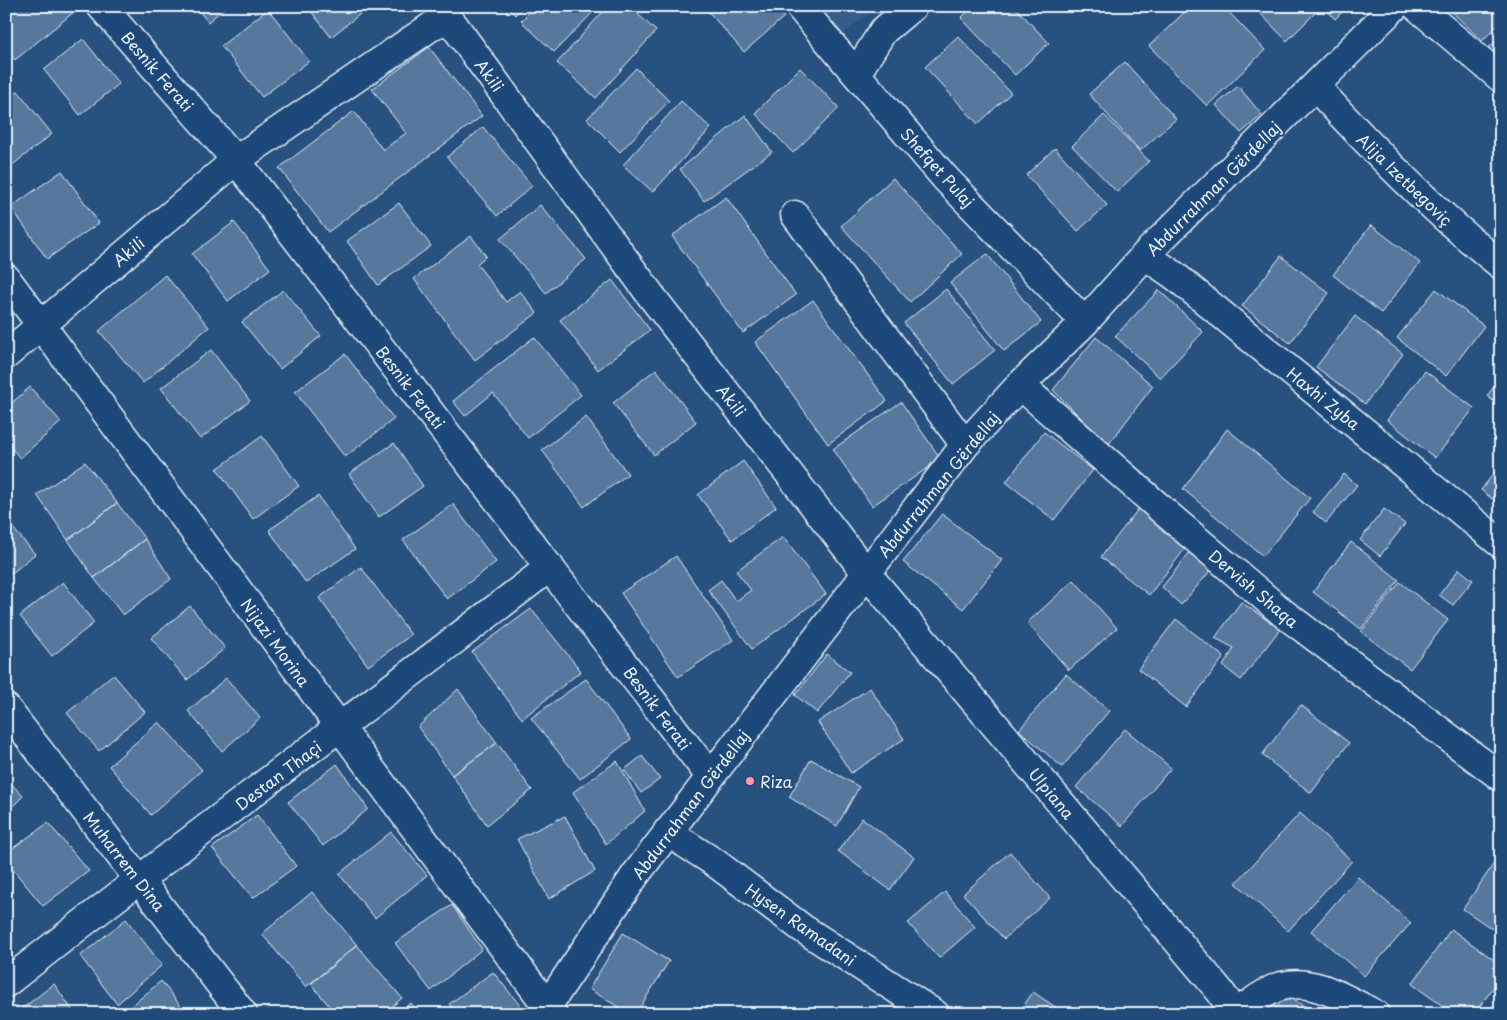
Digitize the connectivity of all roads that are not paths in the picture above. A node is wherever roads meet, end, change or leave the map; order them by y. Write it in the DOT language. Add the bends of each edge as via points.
graph roads {
  1 [pos="101,6"];
  2 [pos="799,6"];
  3 [pos="913,6"];
  4 [pos="1395,6"];
  5 [pos="1416,6"];
  6 [pos="856,74"];
  7 [pos="1501,78"];
  8 [pos="1315,86"];
  9 [pos="236,160"];
  10 [pos="795,215"];
  11 [pos="1145,255"];
  12 [pos="1501,265"];
  13 [pos="6,278"];
  14 [pos="1085,322"];
  15 [pos="41,324"];
  16 [pos="6,355"];
  17 [pos="1020,385"];
  18 [pos="965,446"];
  19 [pos="1501,544"];
  20 [pos="550,567"];
  21 [pos="867,574"];
  22 [pos="6,708"];
  23 [pos="340,728"];
  24 [pos="710,776"];
  25 [pos="1501,777"];
  26 [pos="667,832"];
  27 [pos="139,878"];
  28 [pos="6,983"];
  29 [pos="547,1011"];
  30 [pos="1236,1013"];
  31 [pos="243,1014"];
  32 [pos="936,1014"];
  33 [pos="1375,1014"];
  1 -- 9 [label="street, Besnik Ferati"];
  2 -- 6 [label="street, Shefqet Pulaj"];
  3 -- 6 [label="street" via="883,32"];
  4 -- 8 [label="street, Abdurrahman Gërdellaj"];
  5 -- 7 [label="street"];
  6 -- 14 [label="street, Shefqet Pulaj" via="946,179"];
  8 -- 11 [label="street, Abdurrahman Gërdellaj"];
  8 -- 12 [label="street, Alija Izetbegoviç" via="1362,138 1464,236"];
  9 -- 15 [label="street, Akili"];
  9 -- 20 [label="street, Besnik Ferati"];
  9 -- 21 [label="street, Akili" via="436,24 446,21 453,24 652,297"];
  10 -- 18 [label="street"];
  11 -- 14 [label="street, Abdurrahman Gërdellaj"];
  11 -- 19 [label="street, Haxhi Zyba" via="1175,276"];
  13 -- 15 [label="street, Nijazi Morina"];
  14 -- 17 [label="street, Abdurrahman Gërdellaj"];
  15 -- 16 [label="street, Akili"];
  15 -- 23 [label="street, Nijazi Morina"];
  17 -- 18 [label="street, Abdurrahman Gërdellaj"];
  17 -- 25 [label="street, Dervish Shaqa" via="1283,613"];
  18 -- 21 [label="street, Abdurrahman Gërdellaj"];
  20 -- 23 [label="street, Destan Thaçi"];
  20 -- 24 [label="street, Besnik Ferati"];
  21 -- 24 [label="street, Abdurrahman Gërdellaj"];
  21 -- 30 [label="street, Ulpiana"];
  22 -- 27 [label="street, Muharrem Dina"];
  23 -- 27 [label="street, Destan Thaçi"];
  23 -- 29 [label="street, Nijazi Morina"];
  24 -- 26 [label="street, Abdurrahman Gërdellaj"];
  26 -- 29 [label="street, Abdurrahman Gërdellaj"];
  26 -- 32 [label="street, Hysen Ramadani" via="714,862 802,928"];
  27 -- 28 [label="street, Destan Thaçi"];
  27 -- 31 [label="street, Muharrem Dina"];
  30 -- 33 [label="street, Ulpiana" via="1276,988 1298,983 1314,985"];
}
